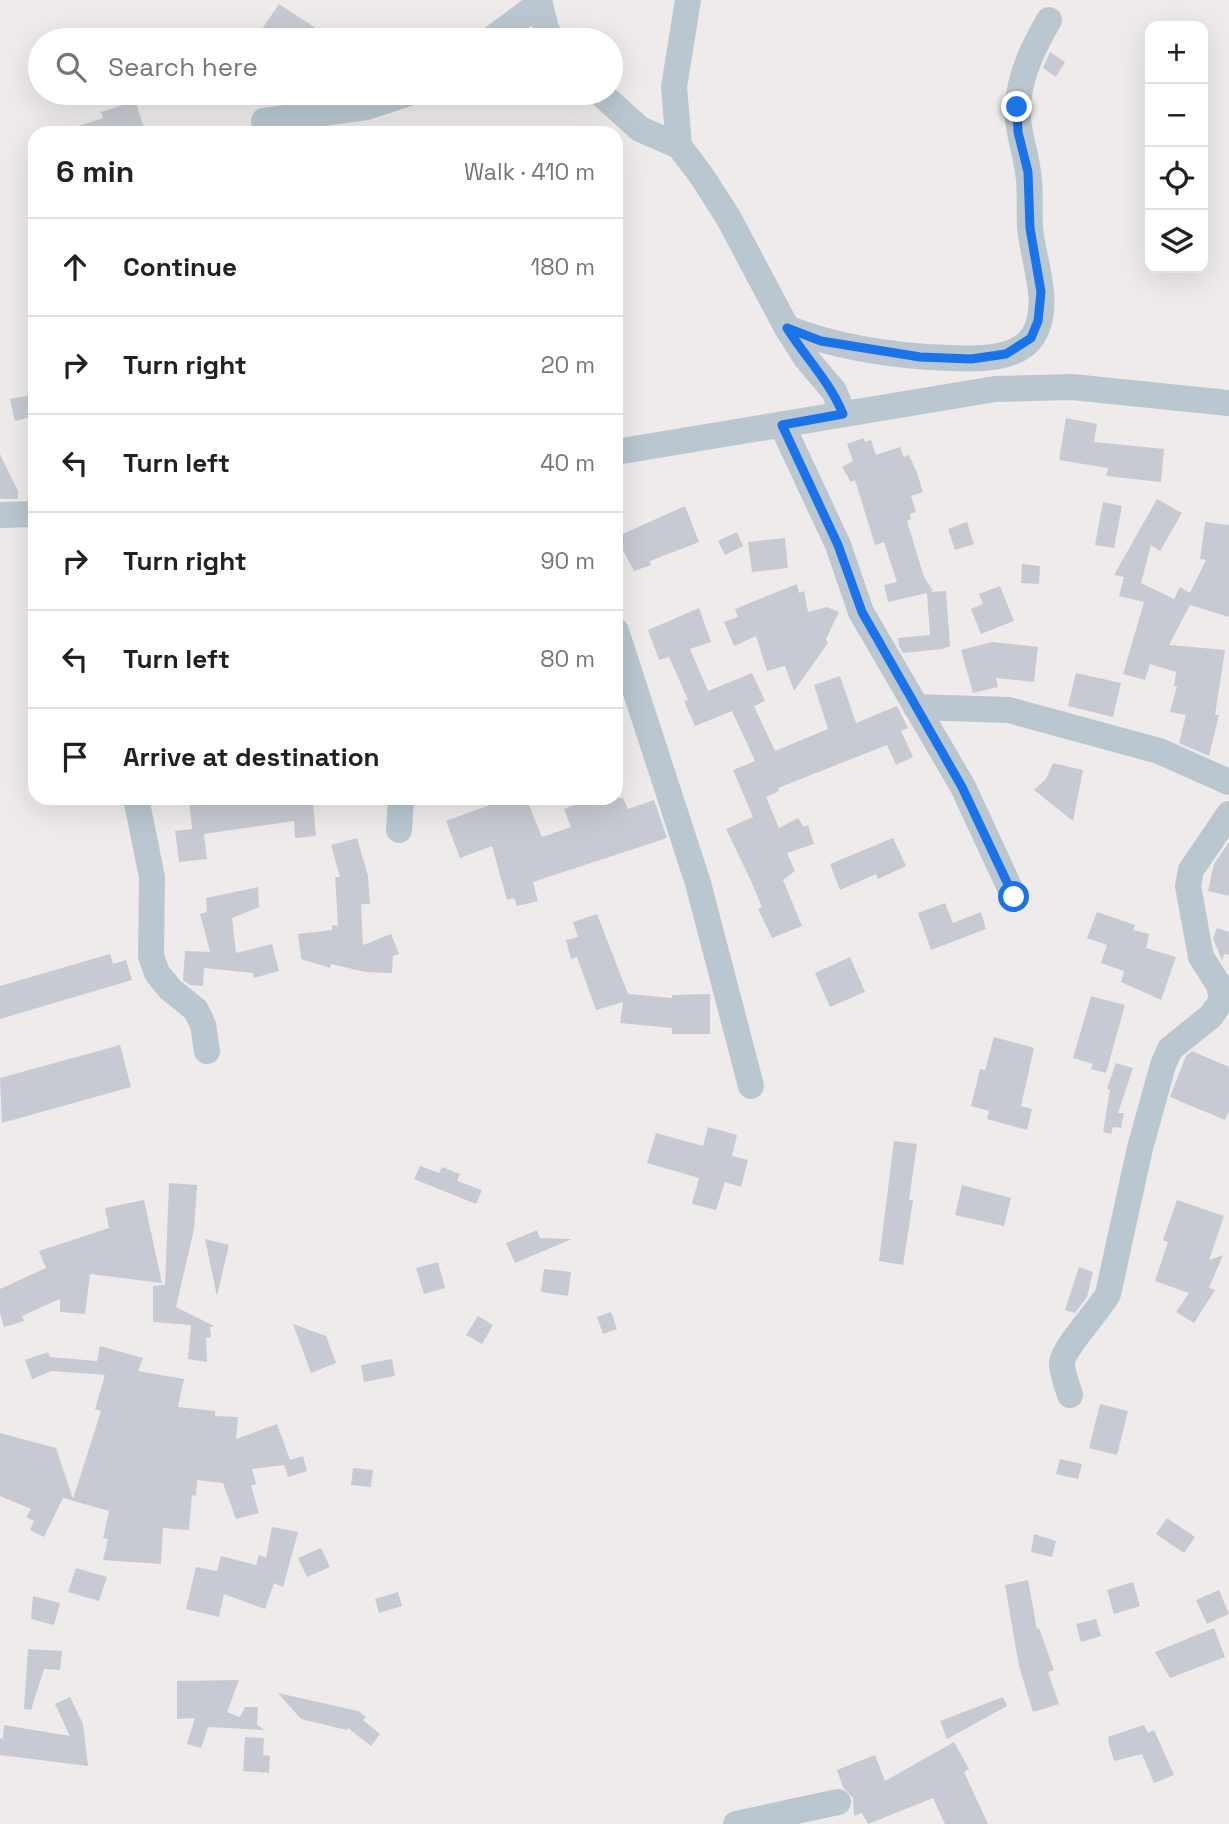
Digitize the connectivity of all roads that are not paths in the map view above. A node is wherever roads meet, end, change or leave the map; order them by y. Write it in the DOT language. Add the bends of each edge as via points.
graph roads {
  1 [pos="688,0"];
  2 [pos="540,2"];
  3 [pos="1049,20"];
  4 [pos="506,28"];
  5 [pos="549,28"];
  6 [pos="374,105"];
  7 [pos="613,105"];
  8 [pos="264,121"];
  9 [pos="679,146"];
  10 [pos="787,328"];
  11 [pos="1229,403"];
  12 [pos="843,414"];
  13 [pos="782,425"];
  14 [pos="623,451"];
  15 [pos="28,514"];
  16 [pos="0,516"];
  17 [pos="623,653"];
  18 [pos="916,707"];
  19 [pos="1229,782"];
  20 [pos="137,805"];
  21 [pos="401,805"];
  22 [pos="1229,814"];
  23 [pos="399,830"];
  24 [pos="1014,897"];
  25 [pos="207,1051"];
  26 [pos="751,1086"];
  27 [pos="1070,1395"];
  28 [pos="838,1802"];
  29 [pos="736,1824"];
  1 -- 9 [label="street" via="674,87"];
  2 -- 4 [label="street"];
  2 -- 5 [label="street"];
  3 -- 10 [label="street" via="1023,74 1017,107 1041,292 1031,338 1006,354 971,359 920,357 821,341"];
  6 -- 8 [label="street"];
  7 -- 9 [label="street" via="640,129"];
  9 -- 10 [label="street" via="728,217"];
  10 -- 12 [label="street" via="834,391"];
  11 -- 12 [label="street" via="1072,387 995,389"];
  12 -- 13 [label="street"];
  13 -- 14 [label="street"];
  13 -- 18 [label="street" via="838,545 862,612"];
  15 -- 16 [label="street"];
  17 -- 26 [label="street" via="698,883"];
  18 -- 19 [label="street" via="1009,710 1159,751"];
  18 -- 24 [label="street" via="962,787"];
  20 -- 25 [label="street" via="152,877 151,957 170,989 196,1010"];
  21 -- 23 [label="street"];
  22 -- 27 [label="street" via="1191,870 1188,886 1201,957 1219,985 1222,1000 1211,1016 1170,1049 1163,1065 1108,1294 1065,1352 1062,1363"];
  28 -- 29 [label="street"];
}
